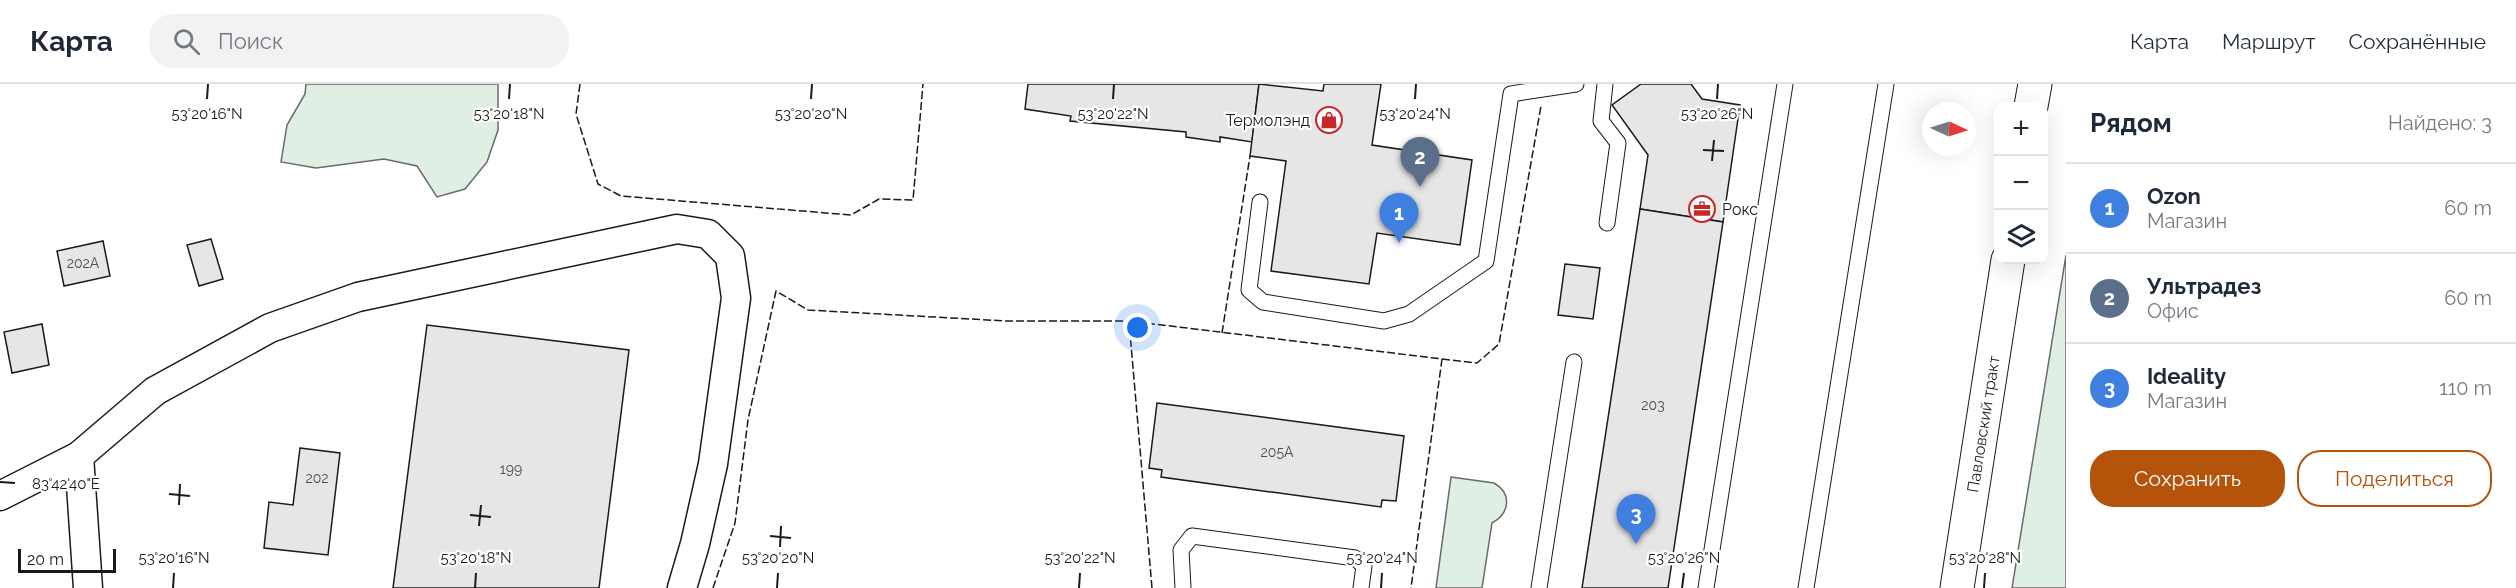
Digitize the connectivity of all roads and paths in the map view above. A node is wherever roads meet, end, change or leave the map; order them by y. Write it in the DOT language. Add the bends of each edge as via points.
graph roads {
  1 [pos="1576,84"];
  2 [pos="1605,84"];
  3 [pos="1785,84"];
  4 [pos="1886,84"];
  5 [pos="2035,84"];
  6 [pos="2032,102"];
  7 [pos="1260,202"];
  8 [pos="1607,223"];
  9 [pos="2007,264"];
  10 [pos="1574,362"];
  11 [pos="79,456"];
  12 [pos="0,496"];
  13 [pos="88,588"];
  14 [pos="682,588"];
  15 [pos="1183,588"];
  16 [pos="1361,588"];
  17 [pos="1539,588"];
  18 [pos="1706,588"];
  19 [pos="1806,588"];
  20 [pos="1957,588"];
  1 -- 7 [label="lane" via="1511,94 1486,261 1409,314 1383,321 1263,302 1249,290"];
  2 -- 8 [label="lane" via="1601,121 1618,143"];
  3 -- 18 [label="lane"];
  4 -- 19 [label="lane"];
  5 -- 6 [label="main road"];
  9 -- 20 [label="main road, Павловский тракт"];
  10 -- 17 [label="lane"];
  11 -- 12 [label="street"];
  11 -- 13 [label="street"];
  11 -- 14 [label="street" via="156,391 270,328 292,320 358,297 677,229 708,234 730,256 736,298 713,464"];
  15 -- 16 [label="lane" via="1181,550 1192,536 1355,558 1364,566"];
}
